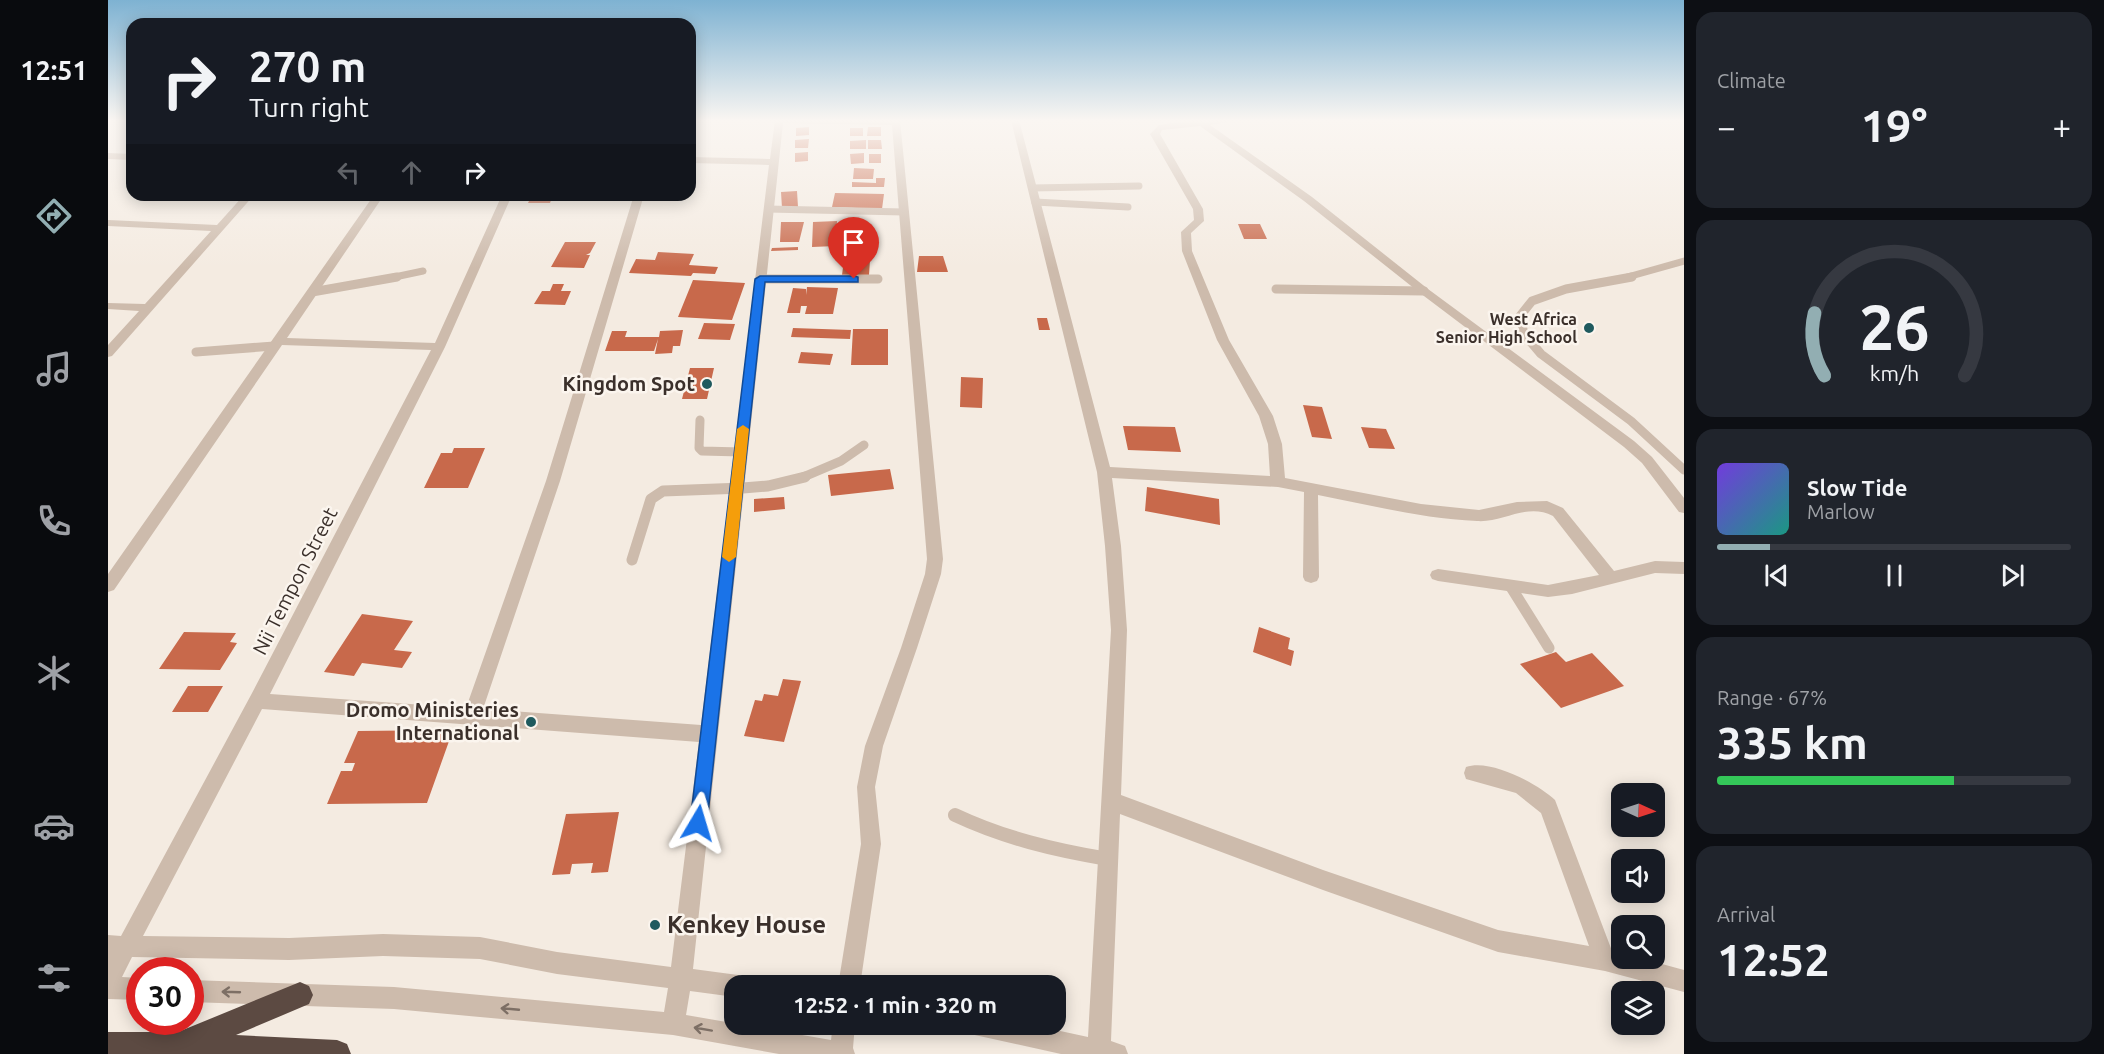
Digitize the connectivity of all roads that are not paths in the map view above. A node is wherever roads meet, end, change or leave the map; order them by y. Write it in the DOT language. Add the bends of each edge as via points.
graph roads {
  1 [pos="772,169"];
  2 [pos="900,169"];
  3 [pos="1027,169"];
  4 [pos="1175,169"];
  5 [pos="1265,169"];
  6 [pos="1139,186"];
  7 [pos="1034,195"];
  8 [pos="243,201"];
  9 [pos="375,201"];
  10 [pos="504,201"];
  11 [pos="637,201"];
  12 [pos="1128,207"];
  13 [pos="768,209"];
  14 [pos="904,212"];
  15 [pos="108,223"];
  16 [pos="218,228"];
  17 [pos="1684,261"];
  18 [pos="423,271"];
  19 [pos="760,279"];
  20 [pos="878,279"];
  21 [pos="1276,289"];
  22 [pos="1424,291"];
  23 [pos="312,292"];
  24 [pos="108,306"];
  25 [pos="149,308"];
  26 [pos="276,344"];
  27 [pos="439,347"];
  28 [pos="196,352"];
  29 [pos="108,353"];
  30 [pos="700,420"];
  31 [pos="1652,439"];
  32 [pos="1629,444"];
  33 [pos="864,445"];
  34 [pos="741,452"];
  35 [pos="1684,470"];
  36 [pos="1104,472"];
  37 [pos="1278,482"];
  38 [pos="736,488"];
  39 [pos="1311,488"];
  40 [pos="1684,508"];
  41 [pos="632,560"];
  42 [pos="1684,568"];
  43 [pos="1438,575"];
  44 [pos="1311,578"];
  45 [pos="1611,578"];
  46 [pos="108,586"];
  47 [pos="1511,587"];
  48 [pos="1550,648"];
  49 [pos="257,701"];
  50 [pos="471,718"];
  51 [pos="709,734"];
  52 [pos="1473,773"];
  53 [pos="1111,801"];
  54 [pos="955,815"];
  55 [pos="1108,859"];
  56 [pos="117,946"];
  57 [pos="1605,960"];
  58 [pos="851,975"];
  59 [pos="681,978"];
  60 [pos="108,981"];
  61 [pos="1684,981"];
  62 [pos="724,984"];
  63 [pos="108,988"];
  64 [pos="126,989"];
  65 [pos="204,991"];
  66 [pos="300,994"];
  67 [pos="673,1024"];
  68 [pos="844,1035"];
  69 [pos="1021,1035"];
  70 [pos="108,1046"];
  71 [pos="178,1046"];
  72 [pos="1105,1053"];
  73 [pos="337,1054"];
  74 [pos="843,1054"];
  1 -- 13 [label="street"];
  2 -- 14 [label="street"];
  3 -- 7 [label="street"];
  4 -- 37 [label="street" via="1198,209 1198,221 1186,232 1187,251 1224,340 1266,416 1275,444"];
  5 -- 22 [label="street"];
  6 -- 7 [label="lane"];
  7 -- 12 [label="lane"];
  7 -- 36 [label="street"];
  8 -- 16 [label="street"];
  9 -- 23 [label="street"];
  10 -- 27 [label="street, Nii Tempon Street"];
  11 -- 50 [label="street" via="553,482"];
  13 -- 14 [label="lane"];
  13 -- 19 [label="street"];
  14 -- 58 [label="street" via="935,559 874,746 866,787 871,844"];
  15 -- 16 [label="street"];
  16 -- 25 [label="street"];
  17 -- 31 [label="lane" via="1642,275 1566,289 1532,302 1520,316 1520,326 1527,338"];
  18 -- 23 [label="lane"];
  19 -- 20 [label="lane"];
  19 -- 34 [label="street"];
  21 -- 22 [label="lane"];
  22 -- 32 [label="street"];
  23 -- 26 [label="street"];
  24 -- 25 [label="street"];
  25 -- 29 [label="street"];
  26 -- 27 [label="street"];
  26 -- 28 [label="lane"];
  26 -- 46 [label="street"];
  27 -- 49 [label="street, Nii Tempon Street"];
  30 -- 34 [label="lane" via="702,451"];
  31 -- 32 [label="lane"];
  31 -- 35 [label="lane"];
  32 -- 40 [label="street" via="1647,460"];
  33 -- 38 [label="lane" via="818,474 785,484"];
  34 -- 38 [label="street"];
  36 -- 37 [label="street"];
  36 -- 53 [label="street" via="1119,630"];
  37 -- 39 [label="street"];
  38 -- 41 [label="lane" via="656,494"];
  38 -- 51 [label="street"];
  39 -- 44 [label="street"];
  39 -- 45 [label="street" via="1479,516 1517,507 1547,506 1558,512"];
  42 -- 45 [label="street" via="1655,567"];
  43 -- 47 [label="street"];
  45 -- 47 [label="street" via="1548,591"];
  47 -- 48 [label="lane"];
  49 -- 50 [label="street"];
  49 -- 56 [label="street, Nii Tempon Street"];
  50 -- 51 [label="street"];
  51 -- 59 [label="street"];
  52 -- 57 [label="street" via="1520,784 1548,807"];
  53 -- 55 [label="street"];
  53 -- 57 [label="street" via="1498,941"];
  54 -- 55 [label="lane" via="1031,846"];
  55 -- 72 [label="street"];
  56 -- 59 [label="street" via="480,948 557,963"];
  56 -- 60 [label="street, Nii Tempon Street"];
  57 -- 61 [label="street"];
  59 -- 62 [label="street"];
  59 -- 67 [label="street"];
  63 -- 64 [label="street"];
  66 -- 65 [label="street, one-way"];
  67 -- 66 [label="street, one-way" via="394,998"];
  66 -- 71 [label="highway"];
  74 -- 67 [label="street, one-way"];
  68 -- 74 [label="street"];
  69 -- 72 [label="street"];
  70 -- 71 [label="highway"];
  71 -- 73 [label="highway"];
}
